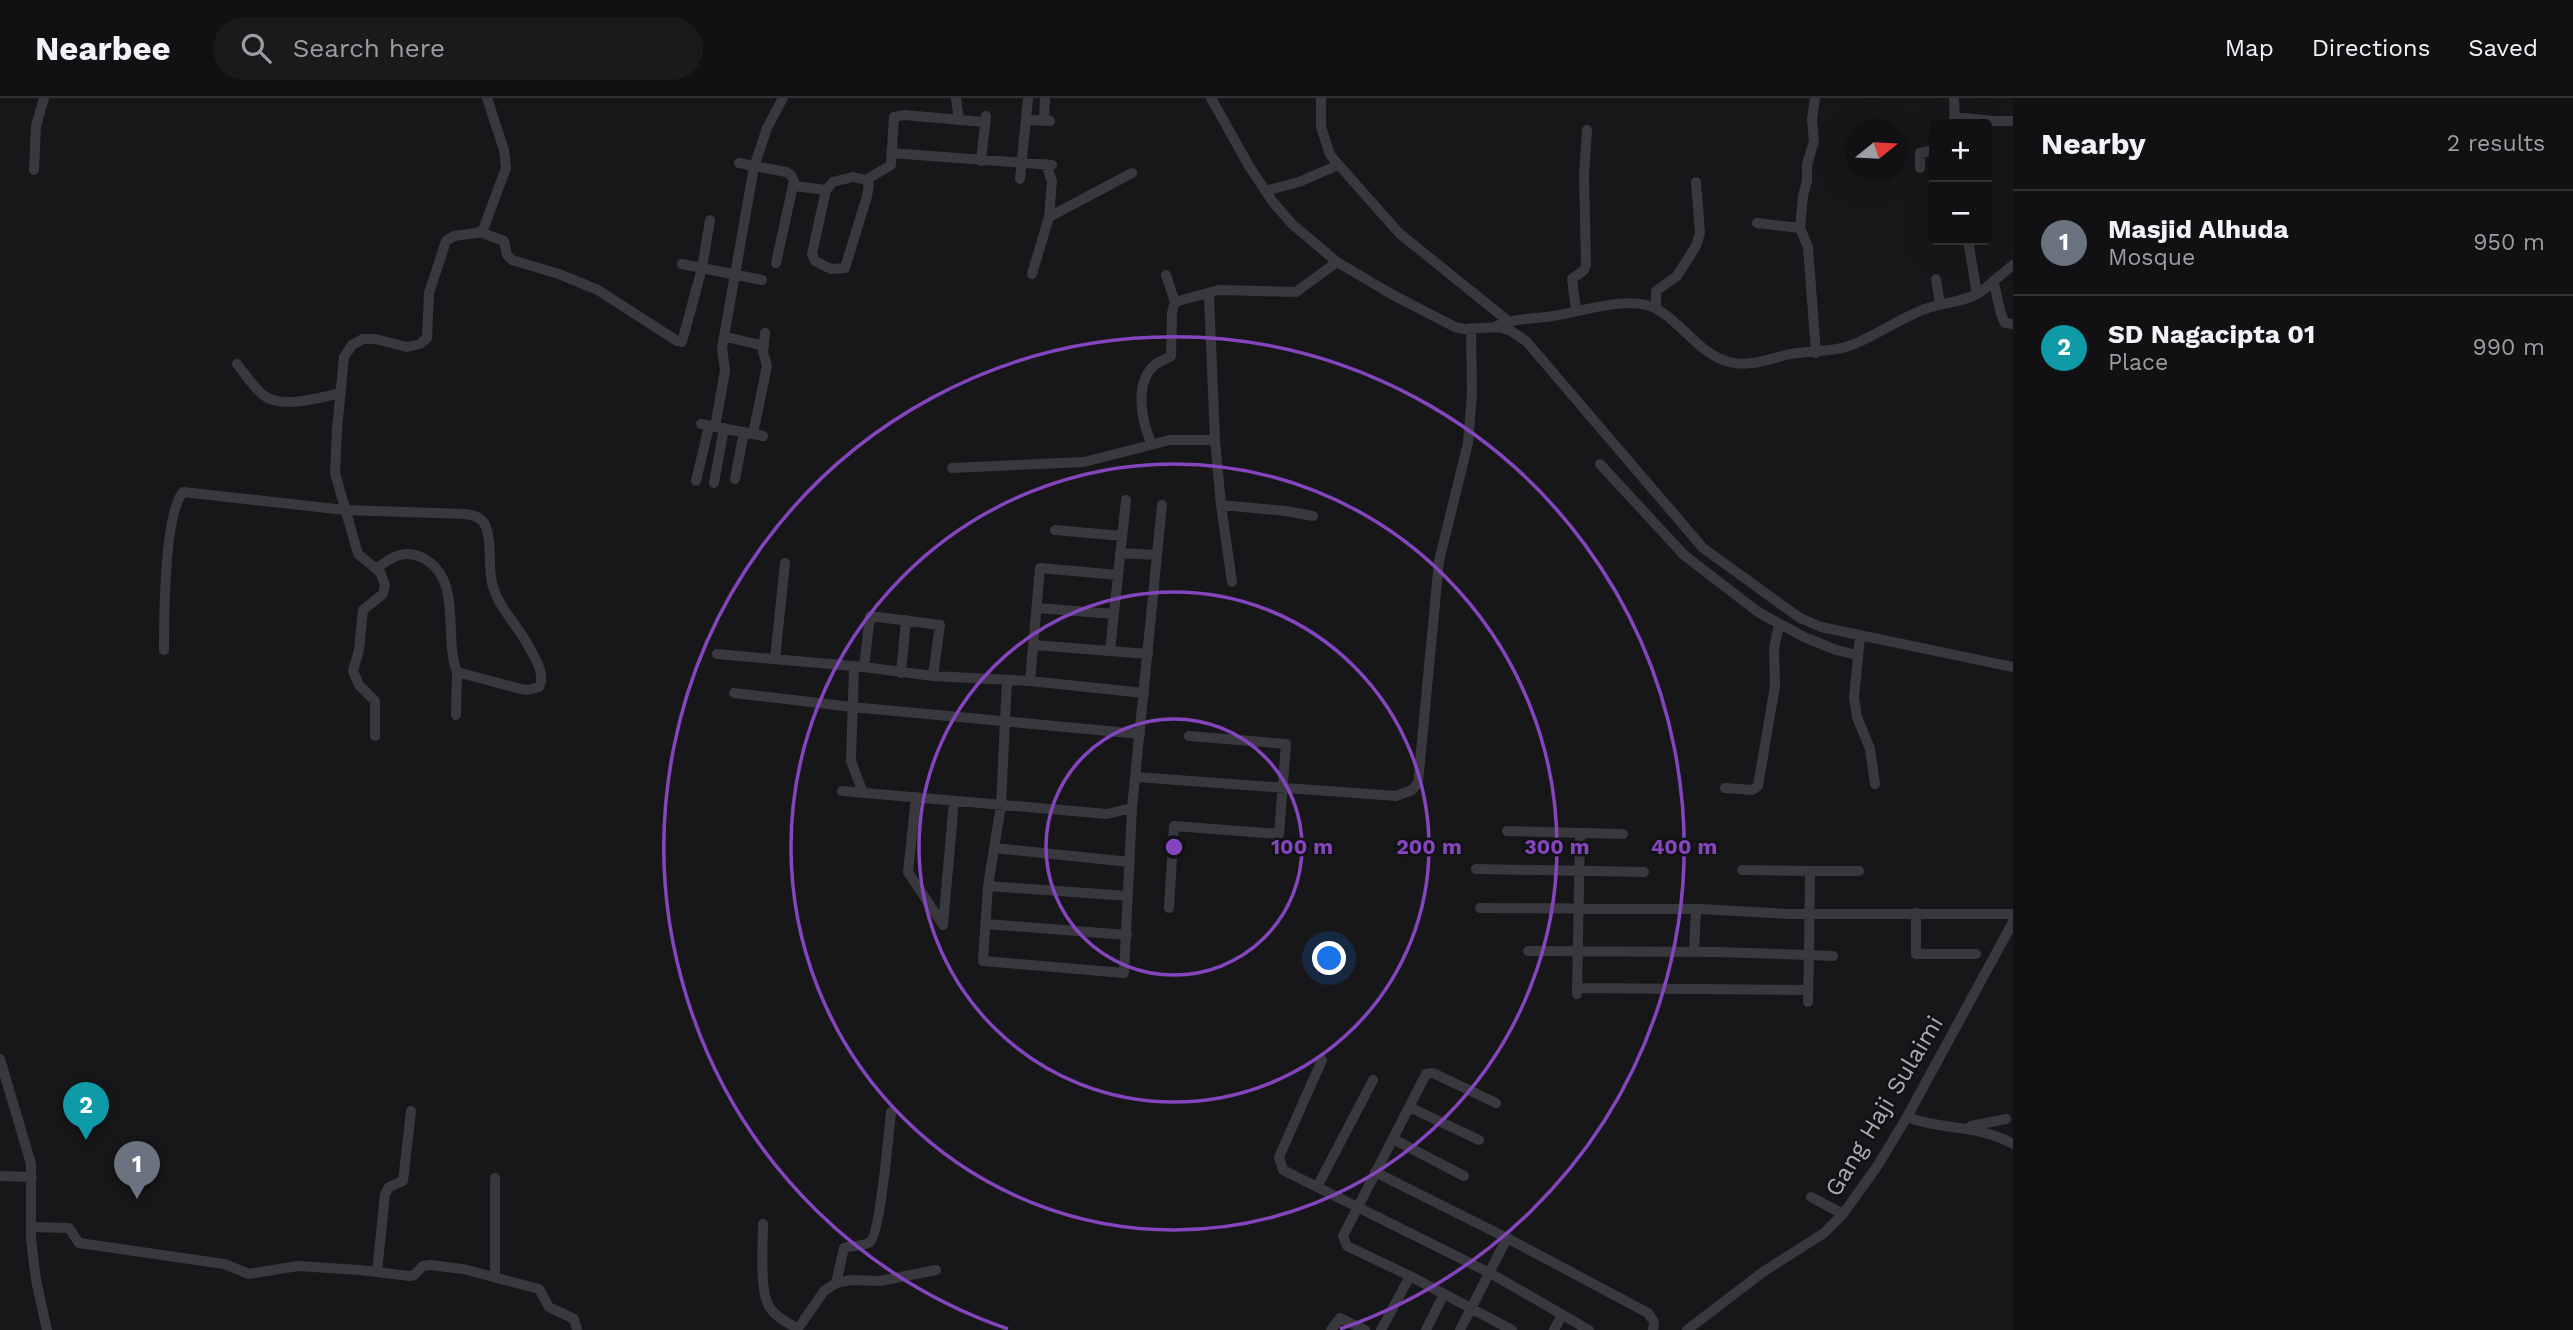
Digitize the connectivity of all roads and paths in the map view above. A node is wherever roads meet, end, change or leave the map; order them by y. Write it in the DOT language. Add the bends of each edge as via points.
graph roads {
  1 [pos="44,98"];
  2 [pos="486,98"];
  3 [pos="783,98"];
  4 [pos="956,98"];
  5 [pos="1028,98"];
  6 [pos="1045,98"];
  7 [pos="1212,98"];
  8 [pos="1321,98"];
  9 [pos="1815,98"];
  10 [pos="1954,98"];
  11 [pos="1954,119"];
  12 [pos="959,120"];
  13 [pos="1027,120"];
  14 [pos="1992,121"];
  15 [pos="2013,121"];
  16 [pos="1587,130"];
  17 [pos="1929,151"];
  18 [pos="891,153"];
  19 [pos="981,161"];
  20 [pos="739,163"];
  21 [pos="1022,163"];
  22 [pos="1338,165"];
  23 [pos="754,167"];
  24 [pos="1920,168"];
  25 [pos="34,170"];
  26 [pos="1132,173"];
  27 [pos="1020,179"];
  28 [pos="866,180"];
  29 [pos="1696,182"];
  30 [pos="794,186"];
  31 [pos="826,190"];
  32 [pos="1265,191"];
  33 [pos="1049,217"];
  34 [pos="710,220"];
  35 [pos="1757,223"];
  36 [pos="1800,228"];
  37 [pos="480,232"];
  38 [pos="1969,245"];
  39 [pos="1337,262"];
  40 [pos="776,263"];
  41 [pos="682,264"];
  42 [pos="2013,264"];
  43 [pos="702,268"];
  44 [pos="1032,274"];
  45 [pos="735,275"];
  46 [pos="1166,275"];
  47 [pos="1936,279"];
  48 [pos="762,280"];
  49 [pos="1993,281"];
  50 [pos="1211,292"];
  51 [pos="1977,294"];
  52 [pos="1175,302"];
  53 [pos="1940,304"];
  54 [pos="1656,308"];
  55 [pos="1576,311"];
  56 [pos="1508,321"];
  57 [pos="2013,324"];
  58 [pos="1495,326"];
  59 [pos="1471,328"];
  60 [pos="765,333"];
  61 [pos="726,337"];
  62 [pos="764,346"];
  63 [pos="1816,353"];
  64 [pos="237,364"];
  65 [pos="341,393"];
  66 [pos="712,426"];
  67 [pos="753,434"];
  68 [pos="1216,440"];
  69 [pos="1151,443"];
  70 [pos="1600,464"];
  71 [pos="952,468"];
  72 [pos="735,479"];
  73 [pos="696,481"];
  74 [pos="714,483"];
  75 [pos="1126,500"];
  76 [pos="1161,505"];
  77 [pos="1221,505"];
  78 [pos="345,510"];
  79 [pos="1657,513"];
  80 [pos="1313,516"];
  81 [pos="1055,530"];
  82 [pos="1122,536"];
  83 [pos="1120,553"];
  84 [pos="1157,555"];
  85 [pos="785,563"];
  86 [pos="376,569"];
  87 [pos="1118,575"];
  88 [pos="1232,583"];
  89 [pos="1753,597"];
  90 [pos="1038,608"];
  91 [pos="1114,614"];
  92 [pos="906,620"];
  93 [pos="1779,625"];
  94 [pos="1837,641"];
  95 [pos="1034,645"];
  96 [pos="1859,646"];
  97 [pos="164,650"];
  98 [pos="1111,651"];
  99 [pos="718,654"];
  100 [pos="1148,654"];
  101 [pos="775,659"];
  102 [pos="859,666"];
  103 [pos="2013,667"];
  104 [pos="457,673"];
  105 [pos="901,673"];
  106 [pos="933,676"];
  107 [pos="1007,680"];
  108 [pos="1030,681"];
  109 [pos="734,693"];
  110 [pos="1144,693"];
  111 [pos="852,707"];
  112 [pos="456,715"];
  113 [pos="1006,720"];
  114 [pos="1140,734"];
  115 [pos="374,736"];
  116 [pos="1189,736"];
  117 [pos="1136,777"];
  118 [pos="1875,784"];
  119 [pos="1725,788"];
  120 [pos="1283,789"];
  121 [pos="842,791"];
  122 [pos="863,793"];
  123 [pos="916,797"];
  124 [pos="954,801"];
  125 [pos="1001,805"];
  126 [pos="1132,808"];
  127 [pos="1507,831"];
  128 [pos="1580,833"];
  129 [pos="1623,834"];
  130 [pos="994,848"];
  131 [pos="1130,862"];
  132 [pos="1476,869"];
  133 [pos="1742,870"];
  134 [pos="1579,871"];
  135 [pos="1810,871"];
  136 [pos="1859,871"];
  137 [pos="1644,872"];
  138 [pos="988,886"];
  139 [pos="1128,897"];
  140 [pos="1169,908"];
  141 [pos="1480,908"];
  142 [pos="1579,908"];
  143 [pos="1696,909"];
  144 [pos="1916,913"];
  145 [pos="1809,914"];
  146 [pos="2013,914"];
  147 [pos="2013,922"];
  148 [pos="986,924"];
  149 [pos="1127,935"];
  150 [pos="1528,951"];
  151 [pos="1695,952"];
  152 [pos="1578,953"];
  153 [pos="1976,954"];
  154 [pos="1809,955"];
  155 [pos="1833,956"];
  156 [pos="1808,990"];
  157 [pos="1808,1002"];
  158 [pos="0,1059"];
  159 [pos="1322,1060"];
  160 [pos="1373,1080"];
  161 [pos="1496,1104"];
  162 [pos="1409,1107"];
  163 [pos="411,1111"];
  164 [pos="891,1112"];
  165 [pos="1908,1117"];
  166 [pos="2006,1119"];
  167 [pos="1960,1128"];
  168 [pos="1393,1139"];
  169 [pos="1479,1140"];
  170 [pos="2013,1144"];
  171 [pos="1376,1172"];
  172 [pos="1464,1175"];
  173 [pos="0,1176"];
  174 [pos="32,1177"];
  175 [pos="495,1178"];
  176 [pos="1317,1187"];
  177 [pos="1811,1197"];
  178 [pos="1358,1208"];
  179 [pos="1843,1214"];
  180 [pos="763,1224"];
  181 [pos="31,1227"];
  182 [pos="1507,1238"];
  183 [pos="936,1270"];
  184 [pos="377,1272"];
  185 [pos="1490,1273"];
  186 [pos="1410,1276"];
  187 [pos="495,1277"];
  188 [pos="836,1283"];
  189 [pos="1444,1294"];
  190 [pos="1471,1309"];
  191 [pos="1562,1315"];
  192 [pos="797,1329"];
  193 [pos="47,1330"];
  194 [pos="577,1330"];
  195 [pos="1331,1330"];
  196 [pos="1365,1330"];
  197 [pos="1381,1330"];
  198 [pos="1426,1330"];
  199 [pos="1460,1330"];
  200 [pos="1512,1330"];
  201 [pos="1555,1330"];
  202 [pos="1589,1330"];
  203 [pos="1653,1330"];
  204 [pos="1687,1330"];
  1 -- 25 [label="street" via="36,126"];
  2 -- 37 [label="street" via="506,168"];
  3 -- 23 [label="street" via="766,128"];
  4 -- 12 [label="street"];
  5 -- 13 [label="street"];
  6 -- 13 [label="street" via="1047,121"];
  7 -- 32 [label="street"];
  8 -- 22 [label="street" via="1323,136"];
  9 -- 36 [label="street" via="1813,146"];
  10 -- 11 [label="street"];
  12 -- 18 [label="street" via="894,117"];
  12 -- 19 [label="street" via="986,119"];
  13 -- 21 [label="street"];
  14 -- 15 [label="street"];
  16 -- 55 [label="street" via="1586,265 1572,279"];
  17 -- 24 [label="street" via="1920,153"];
  18 -- 19 [label="street"];
  18 -- 28 [label="street" via="891,165"];
  19 -- 21 [label="street"];
  20 -- 23 [label="street"];
  21 -- 27 [label="street"];
  21 -- 33 [label="street" via="1049,164"];
  22 -- 32 [label="street"];
  22 -- 56 [label="street" via="1399,233"];
  23 -- 30 [label="street" via="786,172"];
  23 -- 45 [label="street"];
  26 -- 33 [label="street"];
  28 -- 31 [label="street" via="840,179"];
  28 -- 31 [label="street" via="867,196 845,268 838,270 815,261 812,254"];
  29 -- 54 [label="street" via="1699,238 1677,276 1656,291"];
  30 -- 31 [label="street"];
  30 -- 40 [label="street"];
  32 -- 39 [label="street" via="1292,224"];
  33 -- 44 [label="street"];
  34 -- 43 [label="street"];
  35 -- 36 [label="street"];
  36 -- 63 [label="street" via="1808,247"];
  37 -- 43 [label="street" via="504,241 512,260 598,290 679,342"];
  37 -- 65 [label="street" via="446,242 429,293 427,338 414,346 369,338 356,341 344,357"];
  38 -- 51 [label="street"];
  39 -- 50 [label="street" via="1296,292"];
  39 -- 59 [label="street" via="1436,318"];
  41 -- 43 [label="street"];
  42 -- 49 [label="street"];
  43 -- 45 [label="street"];
  45 -- 48 [label="street"];
  45 -- 61 [label="street"];
  46 -- 52 [label="street"];
  47 -- 53 [label="street"];
  49 -- 51 [label="street"];
  49 -- 57 [label="street" via="2002,318"];
  50 -- 52 [label="street"];
  50 -- 68 [label="street"];
  51 -- 53 [label="street"];
  52 -- 69 [label="street" via="1171,356 1150,370 1143,389 1143,418"];
  53 -- 63 [label="street" via="1854,344"];
  54 -- 55 [label="street" via="1630,303"];
  54 -- 63 [label="street" via="1698,345 1726,361 1755,364 1790,354"];
  55 -- 56 [label="street"];
  56 -- 58 [label="street"];
  58 -- 59 [label="street"];
  58 -- 79 [label="street" via="1511,331 1533,349"];
  59 -- 120 [label="street" via="1468,443 1439,561 1418,783 1396,796"];
  60 -- 62 [label="street"];
  61 -- 62 [label="street"];
  61 -- 66 [label="street" via="722,348 725,372"];
  62 -- 67 [label="street" via="767,366"];
  64 -- 65 [label="street" via="272,400 309,400"];
  65 -- 78 [label="street" via="335,473"];
  66 -- 67 [label="street"];
  66 -- 73 [label="street"];
  66 -- 74 [label="street"];
  67 -- 72 [label="street"];
  68 -- 69 [label="street"];
  68 -- 77 [label="street"];
  69 -- 71 [label="street" via="1084,462"];
  70 -- 79 [label="street"];
  75 -- 82 [label="street"];
  76 -- 84 [label="street"];
  77 -- 80 [label="street"];
  77 -- 88 [label="street"];
  78 -- 86 [label="street" via="358,554"];
  78 -- 97 [label="street" via="183,492 176,507 164,579"];
  78 -- 104 [label="street" via="465,514 482,521 488,534 493,588 527,642 542,682 527,690"];
  79 -- 89 [label="street" via="1703,548"];
  79 -- 89 [label="street" via="1684,555"];
  81 -- 82 [label="street"];
  82 -- 83 [label="street"];
  83 -- 84 [label="street"];
  83 -- 87 [label="street"];
  84 -- 100 [label="street"];
  85 -- 101 [label="street"];
  86 -- 104 [label="street" via="395,556 408,554 424,559 438,571 447,591"];
  86 -- 115 [label="street" via="383,576 385,590 363,610 353,671 375,701"];
  87 -- 90 [label="street" via="1040,568"];
  87 -- 91 [label="street"];
  89 -- 93 [label="street"];
  89 -- 94 [label="street"];
  90 -- 91 [label="street"];
  90 -- 95 [label="street"];
  91 -- 98 [label="street"];
  92 -- 102 [label="street" via="870,616"];
  92 -- 105 [label="street"];
  92 -- 106 [label="street" via="940,625"];
  93 -- 94 [label="street"];
  93 -- 119 [label="street" via="1775,686 1759,783 1752,790"];
  94 -- 96 [label="street"];
  94 -- 96 [label="street"];
  95 -- 98 [label="street"];
  95 -- 108 [label="street"];
  96 -- 103 [label="street"];
  96 -- 118 [label="street" via="1855,708 1870,749"];
  98 -- 100 [label="street"];
  99 -- 101 [label="street"];
  100 -- 110 [label="street"];
  101 -- 102 [label="street"];
  102 -- 105 [label="street"];
  102 -- 111 [label="street"];
  104 -- 112 [label="street"];
  105 -- 106 [label="street"];
  106 -- 107 [label="street"];
  107 -- 108 [label="street"];
  107 -- 113 [label="street"];
  108 -- 110 [label="street"];
  109 -- 111 [label="street"];
  110 -- 114 [label="street"];
  111 -- 113 [label="street"];
  111 -- 122 [label="street" via="851,761"];
  113 -- 114 [label="street"];
  113 -- 125 [label="street"];
  114 -- 117 [label="street"];
  116 -- 120 [label="street" via="1286,744"];
  117 -- 120 [label="street"];
  117 -- 126 [label="street"];
  120 -- 140 [label="street" via="1279,834 1174,826"];
  121 -- 122 [label="street"];
  122 -- 123 [label="street"];
  123 -- 124 [label="street"];
  123 -- 124 [label="street" via="908,872 943,925"];
  124 -- 125 [label="street"];
  125 -- 126 [label="street" via="1108,814"];
  125 -- 130 [label="street"];
  126 -- 131 [label="street"];
  127 -- 128 [label="street"];
  128 -- 129 [label="street"];
  128 -- 134 [label="street"];
  130 -- 131 [label="street"];
  130 -- 138 [label="street"];
  131 -- 139 [label="street"];
  132 -- 134 [label="street"];
  133 -- 135 [label="street"];
  134 -- 137 [label="street"];
  134 -- 142 [label="street"];
  135 -- 136 [label="street"];
  135 -- 145 [label="street"];
  138 -- 139 [label="street"];
  138 -- 148 [label="street"];
  139 -- 149 [label="street"];
  141 -- 142 [label="street"];
  142 -- 143 [label="street"];
  142 -- 152 [label="street"];
  143 -- 145 [label="street"];
  143 -- 151 [label="street"];
  144 -- 145 [label="street"];
  144 -- 146 [label="street"];
  144 -- 153 [label="street" via="1916,954"];
  145 -- 154 [label="street"];
  147 -- 165 [label="street, Gang Haji Sulaimi"];
  148 -- 149 [label="street"];
  148 -- 149 [label="street" via="983,961 1124,973"];
  150 -- 152 [label="street"];
  151 -- 152 [label="street"];
  151 -- 154 [label="street"];
  152 -- 156 [label="street" via="1577,991"];
  154 -- 155 [label="street"];
  154 -- 156 [label="street"];
  156 -- 157 [label="street"];
  158 -- 174 [label="street"];
  159 -- 176 [label="street" via="1279,1157 1287,1174"];
  160 -- 176 [label="street"];
  161 -- 162 [label="street" via="1429,1072"];
  162 -- 168 [label="street"];
  162 -- 169 [label="street"];
  163 -- 184 [label="street" via="403,1181 385,1194"];
  164 -- 188 [label="street" via="874,1237 869,1243 844,1248"];
  165 -- 167 [label="street"];
  165 -- 179 [label="street, Gang Haji Sulaimi"];
  166 -- 167 [label="street"];
  167 -- 170 [label="street" via="1990,1132"];
  168 -- 171 [label="street"];
  168 -- 172 [label="street"];
  171 -- 178 [label="street"];
  171 -- 182 [label="street"];
  173 -- 174 [label="street"];
  174 -- 181 [label="street"];
  175 -- 187 [label="street"];
  176 -- 178 [label="street"];
  177 -- 179 [label="street"];
  178 -- 185 [label="street"];
  178 -- 186 [label="street" via="1342,1236 1344,1243"];
  179 -- 204 [label="street, Gang Haji Sulaimi" via="1824,1233"];
  180 -- 192 [label="street" via="766,1299 772,1311"];
  181 -- 184 [label="street" via="69,1228 79,1243 224,1264 249,1274 298,1266"];
  181 -- 193 [label="street"];
  182 -- 185 [label="street"];
  182 -- 203 [label="street" via="1648,1313"];
  183 -- 188 [label="street" via="880,1281"];
  184 -- 187 [label="street" via="412,1276 430,1265"];
  185 -- 190 [label="street"];
  185 -- 191 [label="street"];
  186 -- 189 [label="street"];
  186 -- 197 [label="street"];
  187 -- 194 [label="street" via="539,1289 550,1307 574,1319"];
  188 -- 192 [label="street" via="824,1291"];
  189 -- 190 [label="street"];
  189 -- 198 [label="street"];
  190 -- 199 [label="street"];
  190 -- 200 [label="street"];
  191 -- 201 [label="street"];
  191 -- 202 [label="street"];
  195 -- 196 [label="street" via="1340,1318"];
}
